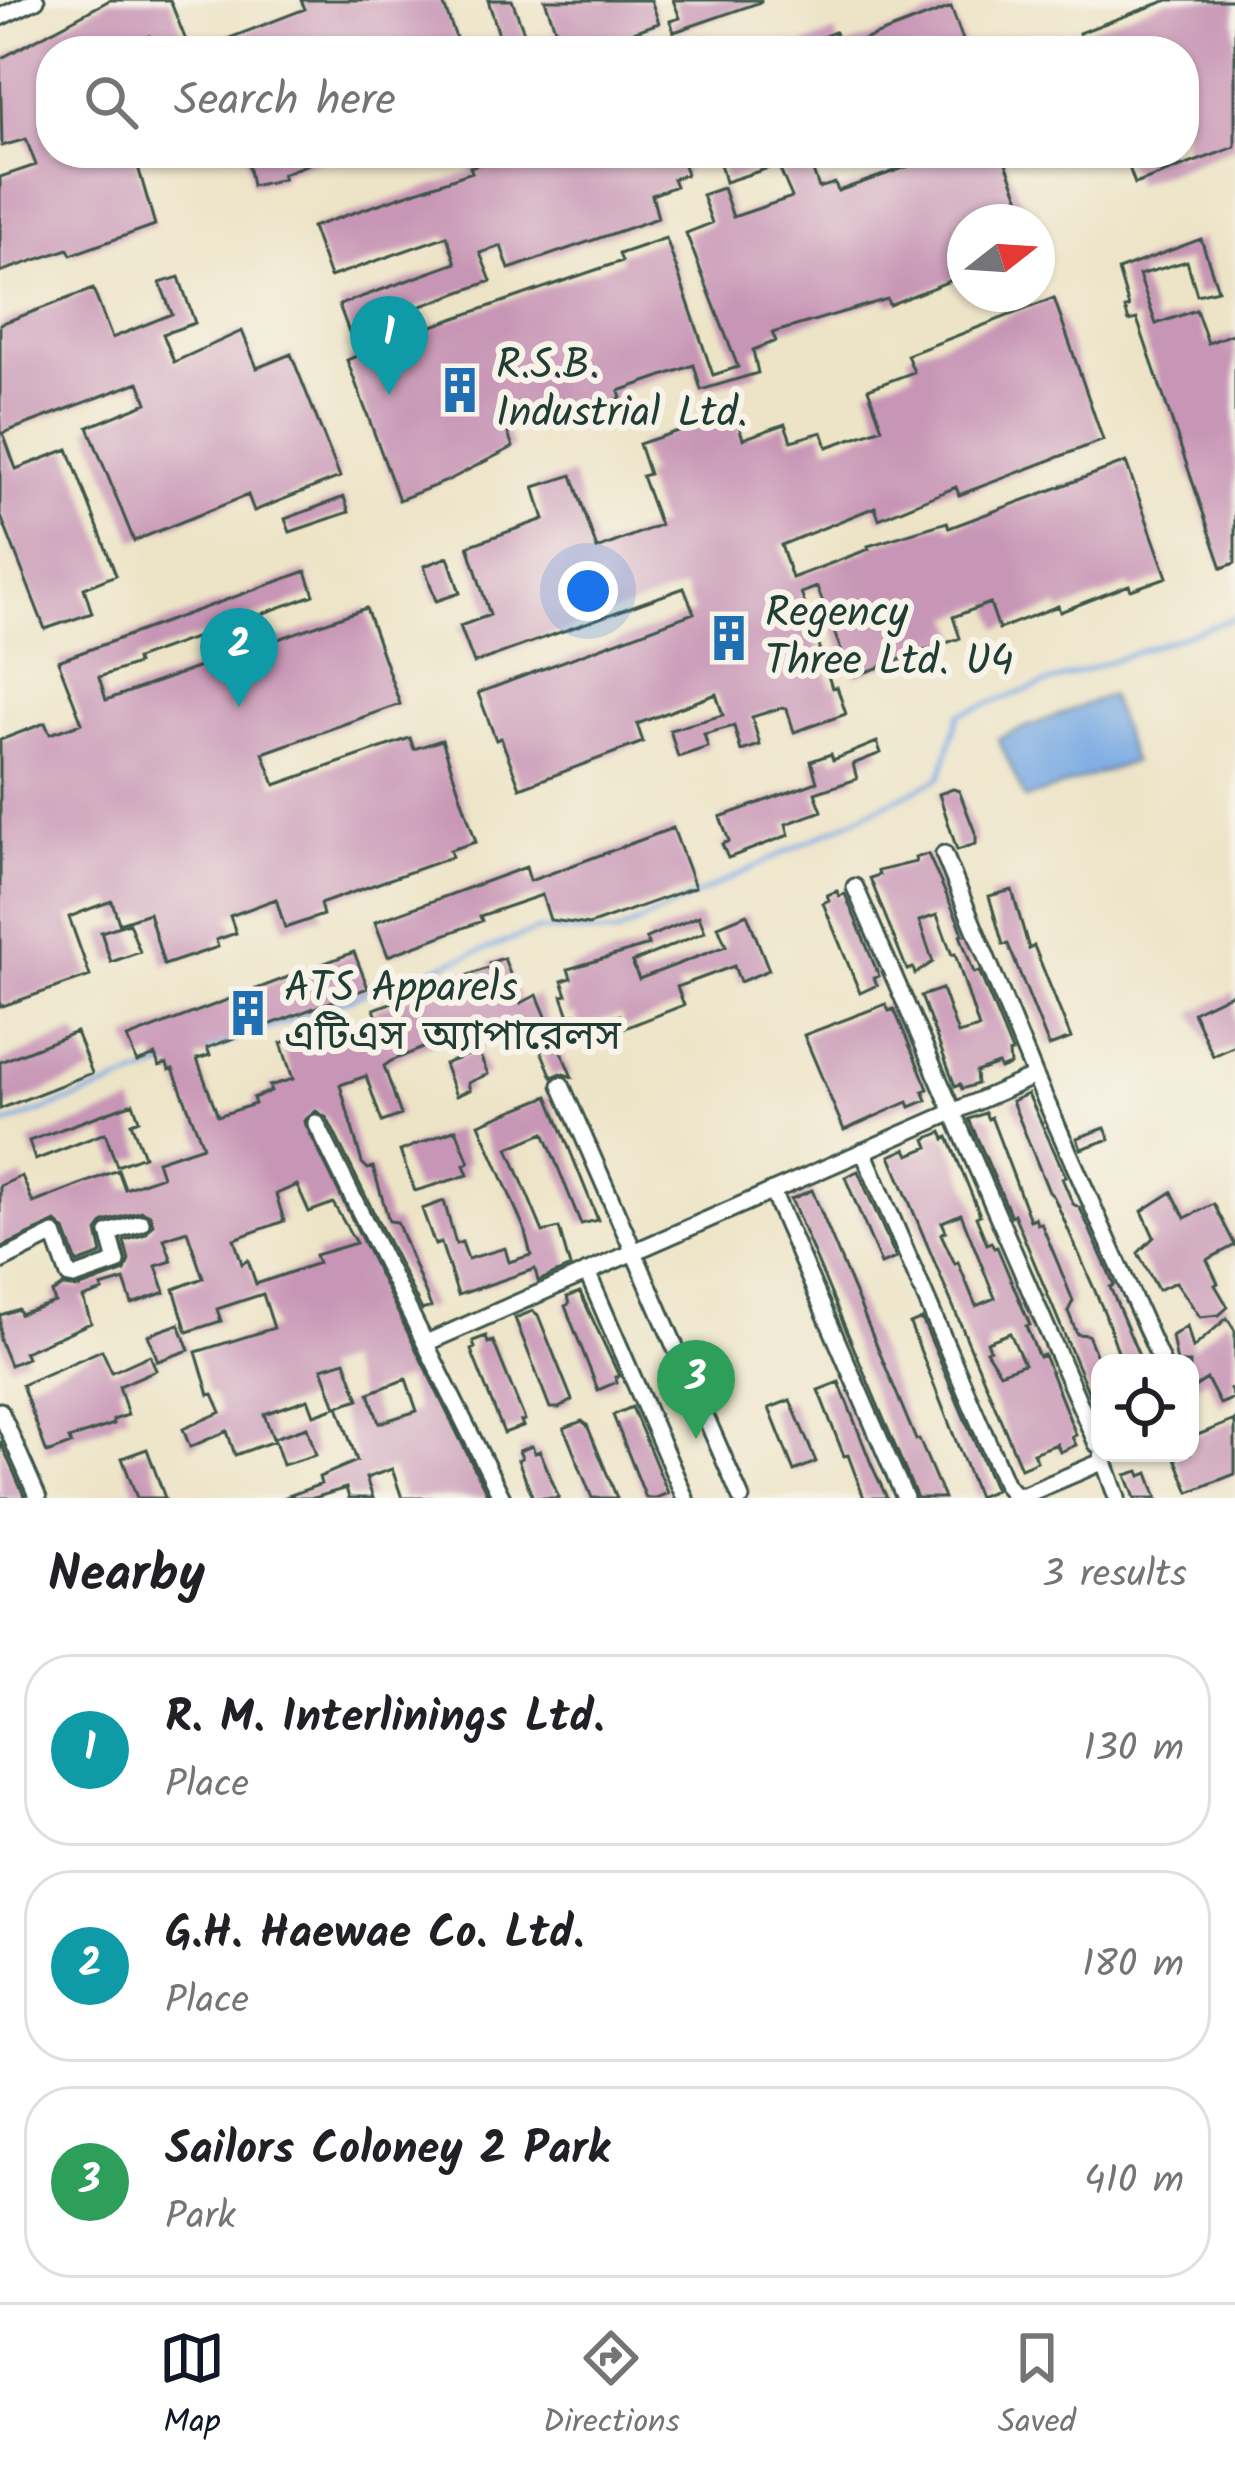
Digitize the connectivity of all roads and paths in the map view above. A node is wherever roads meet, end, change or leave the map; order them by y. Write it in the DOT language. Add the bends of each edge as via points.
graph roads {
  1 [pos="36,0"];
  2 [pos="0,17"];
  3 [pos="944,854"];
  4 [pos="855,887"];
  5 [pos="1035,1076"];
  6 [pos="561,1085"];
  7 [pos="952,1112"];
  8 [pos="316,1123"];
  9 [pos="863,1151"];
  10 [pos="772,1191"];
  11 [pos="141,1223"];
  12 [pos="633,1249"];
  13 [pos="0,1261"];
  14 [pos="587,1272"];
  15 [pos="426,1343"];
  16 [pos="1158,1354"];
  17 [pos="0,1411"];
  18 [pos="1091,1429"];
  19 [pos="1091,1455"];
  20 [pos="1104,1462"];
  21 [pos="38,1498"];
  22 [pos="502,1498"];
  23 [pos="685,1498"];
  24 [pos="741,1498"];
  25 [pos="905,1498"];
  26 [pos="1117,1498"];
  1 -- 2 [label="street"];
  3 -- 5 [label="street"];
  4 -- 7 [label="street"];
  5 -- 7 [label="street"];
  5 -- 16 [label="street"];
  6 -- 12 [label="street"];
  7 -- 9 [label="street"];
  7 -- 18 [label="street"];
  8 -- 15 [label="street"];
  9 -- 10 [label="street"];
  9 -- 19 [label="street" via="1006,1485 1022,1496"];
  10 -- 12 [label="street"];
  10 -- 25 [label="street"];
  11 -- 13 [label="street" via="109,1233 117,1262 74,1277 54,1234"];
  12 -- 14 [label="street"];
  12 -- 24 [label="street"];
  14 -- 15 [label="street"];
  14 -- 23 [label="street"];
  15 -- 22 [label="street"];
  17 -- 21 [label="street"];
  20 -- 26 [label="street"];
}
